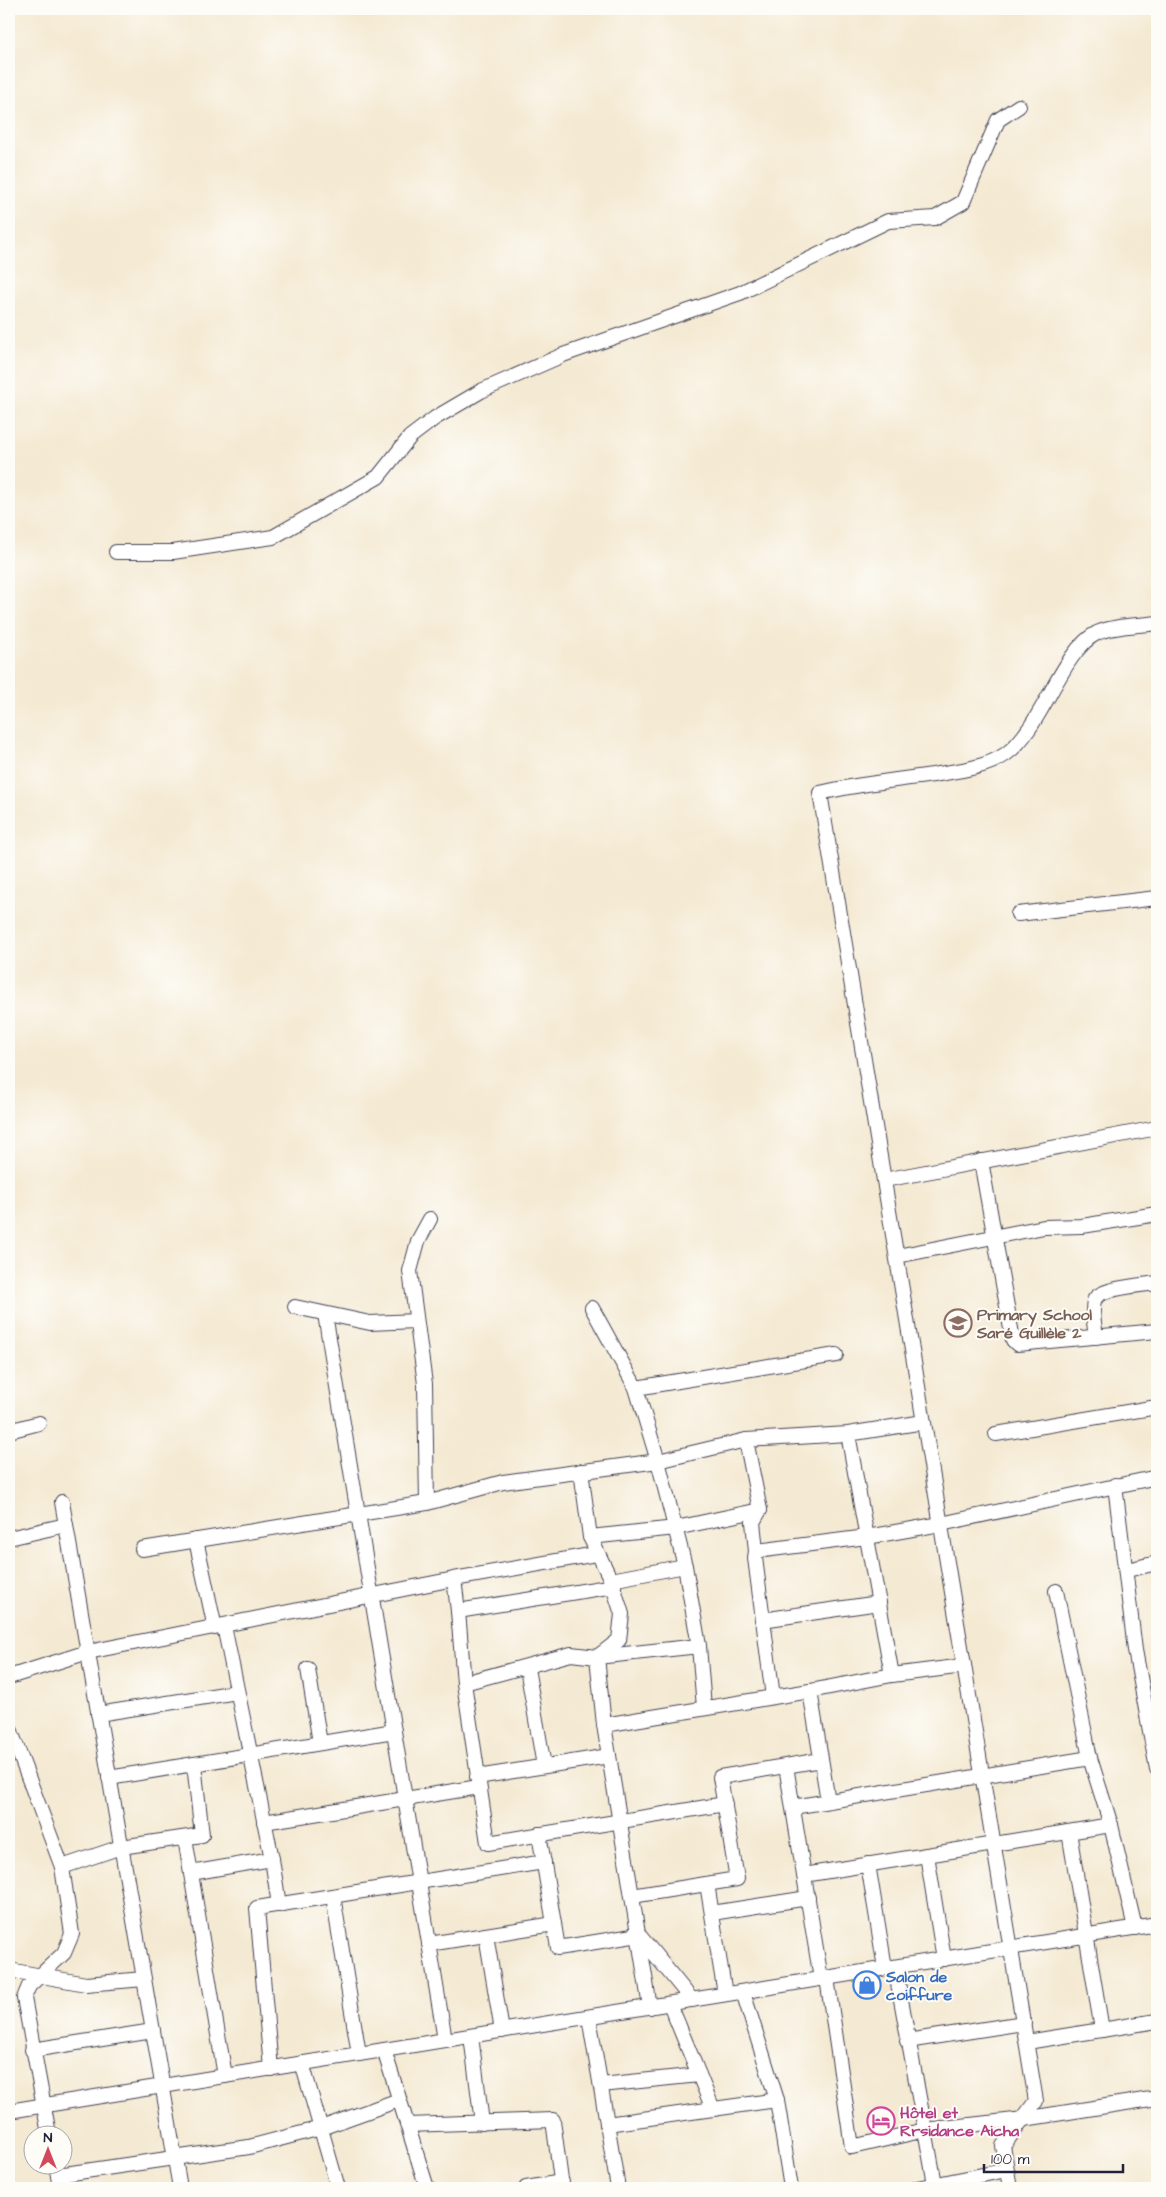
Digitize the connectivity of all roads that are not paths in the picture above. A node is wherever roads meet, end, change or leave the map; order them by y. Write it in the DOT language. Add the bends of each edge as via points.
graph roads {
  1 [pos="1019,106"];
  2 [pos="116,552"];
  3 [pos="1157,623"];
  4 [pos="1157,898"];
  5 [pos="1018,914"];
  6 [pos="1157,1128"];
  7 [pos="981,1161"];
  8 [pos="884,1180"];
  9 [pos="1157,1214"];
  10 [pos="430,1219"];
  11 [pos="995,1237"];
  12 [pos="897,1256"];
  13 [pos="1157,1283"];
  14 [pos="295,1307"];
  15 [pos="592,1308"];
  16 [pos="325,1314"];
  17 [pos="416,1321"];
  18 [pos="1157,1331"];
  19 [pos="1096,1337"];
  20 [pos="836,1355"];
  21 [pos="636,1388"];
  22 [pos="1157,1406"];
  23 [pos="924,1422"];
  24 [pos="39,1423"];
  25 [pos="9,1431"];
  26 [pos="848,1434"];
  27 [pos="996,1434"];
  28 [pos="746,1440"];
  29 [pos="658,1461"];
  30 [pos="580,1471"];
  31 [pos="1157,1478"];
  32 [pos="1115,1485"];
  33 [pos="62,1502"];
  34 [pos="427,1503"];
  35 [pos="760,1510"];
  36 [pos="358,1514"];
  37 [pos="941,1524"];
  38 [pos="66,1525"];
  39 [pos="676,1528"];
  40 [pos="590,1537"];
  41 [pos="867,1537"];
  42 [pos="9,1538"];
  43 [pos="196,1540"];
  44 [pos="142,1549"];
  45 [pos="756,1551"];
  46 [pos="596,1554"];
  47 [pos="1157,1563"];
  48 [pos="685,1566"];
  49 [pos="1127,1570"];
  50 [pos="454,1579"];
  51 [pos="612,1583"];
  52 [pos="1056,1591"];
  53 [pos="372,1597"];
  54 [pos="879,1603"];
  55 [pos="458,1611"];
  56 [pos="762,1620"];
  57 [pos="219,1627"];
  58 [pos="699,1646"];
  59 [pos="88,1652"];
  60 [pos="597,1657"];
  61 [pos="964,1666"];
  62 [pos="527,1668"];
  63 [pos="308,1669"];
  64 [pos="892,1675"];
  65 [pos="9,1677"];
  66 [pos="464,1683"];
  67 [pos="810,1691"];
  68 [pos="237,1692"];
  69 [pos="773,1697"];
  70 [pos="704,1708"];
  71 [pos="98,1714"];
  72 [pos="604,1725"];
  73 [pos="9,1726"];
  74 [pos="394,1731"];
  75 [pos="320,1743"];
  76 [pos="250,1755"];
  77 [pos="609,1756"];
  78 [pos="1090,1758"];
  79 [pos="821,1760"];
  80 [pos="194,1764"];
  81 [pos="544,1766"];
  82 [pos="786,1766"];
  83 [pos="1157,1769"];
  84 [pos="982,1774"];
  85 [pos="109,1778"];
  86 [pos="478,1782"];
  87 [pos="405,1799"];
  88 [pos="828,1802"];
  89 [pos="725,1804"];
  90 [pos="793,1807"];
  91 [pos="620,1821"];
  92 [pos="264,1822"];
  93 [pos="1111,1824"];
  94 [pos="1069,1832"];
  95 [pos="540,1834"];
  96 [pos="185,1838"];
  97 [pos="994,1844"];
  98 [pos="121,1847"];
  99 [pos="927,1855"];
  100 [pos="272,1859"];
  101 [pos="544,1862"];
  102 [pos="868,1864"];
  103 [pos="62,1866"];
  104 [pos="191,1872"];
  105 [pos="804,1875"];
  106 [pos="419,1882"];
  107 [pos="707,1884"];
  108 [pos="333,1896"];
  109 [pos="632,1896"];
  110 [pos="808,1898"];
  111 [pos="279,1905"];
  112 [pos="712,1913"];
  113 [pos="554,1924"];
  114 [pos="1157,1924"];
  115 [pos="1135,1928"];
  116 [pos="486,1935"];
  117 [pos="639,1935"];
  118 [pos="1086,1936"];
  119 [pos="429,1944"];
  120 [pos="1011,1948"];
  121 [pos="944,1959"];
  122 [pos="890,1968"];
  123 [pos="9,1970"];
  124 [pos="40,1976"];
  125 [pos="824,1978"];
  126 [pos="144,1979"];
  127 [pos="743,1992"];
  128 [pos="726,1994"];
  129 [pos="692,2000"];
  130 [pos="670,2004"];
  131 [pos="650,2007"];
  132 [pos="589,2017"];
  133 [pos="1157,2021"];
  134 [pos="1024,2023"];
  135 [pos="1102,2030"];
  136 [pos="153,2031"];
  137 [pos="502,2031"];
  138 [pos="471,2036"];
  139 [pos="445,2040"];
  140 [pos="907,2041"];
  141 [pos="1026,2042"];
  142 [pos="32,2050"];
  143 [pos="384,2050"];
  144 [pos="359,2054"];
  145 [pos="302,2064"];
  146 [pos="271,2068"];
  147 [pos="699,2075"];
  148 [pos="225,2076"];
  149 [pos="601,2085"];
  150 [pos="163,2086"];
  151 [pos="1157,2098"];
  152 [pos="399,2100"];
  153 [pos="777,2100"];
  154 [pos="42,2106"];
  155 [pos="713,2109"];
  156 [pos="9,2111"];
  157 [pos="1024,2120"];
  158 [pos="482,2122"];
  159 [pos="46,2124"];
  160 [pos="607,2124"];
  161 [pos="407,2125"];
  162 [pos="321,2128"];
  163 [pos="925,2130"];
  164 [pos="175,2158"];
  165 [pos="1007,2170"];
  166 [pos="58,2176"];
  167 [pos="935,2184"];
  168 [pos="562,2185"];
  169 [pos="180,2188"];
  170 [pos="338,2188"];
  171 [pos="428,2188"];
  172 [pos="526,2188"];
  173 [pos="618,2188"];
  174 [pos="791,2188"];
  175 [pos="917,2188"];
  176 [pos="1010,2188"];
  1 -- 2 [label="street" via="998,120 963,202 950,211 927,220 888,221 740,293 563,355 481,392 435,418 410,437 378,477 273,537 173,552"];
  3 -- 8 [label="street" via="1111,629 1089,638 1073,657 1019,742 1005,754 954,772 820,793"];
  4 -- 5 [label="street"];
  6 -- 7 [label="street"];
  7 -- 8 [label="street"];
  7 -- 11 [label="street"];
  8 -- 12 [label="street"];
  9 -- 11 [label="street" via="1082,1226 1044,1227"];
  10 -- 17 [label="street" via="418,1241 410,1271"];
  11 -- 12 [label="street"];
  11 -- 19 [label="street" via="1017,1344"];
  12 -- 23 [label="street"];
  13 -- 19 [label="street" via="1104,1292 1095,1298"];
  14 -- 16 [label="street"];
  15 -- 21 [label="street"];
  16 -- 17 [label="street" via="370,1323"];
  16 -- 36 [label="street"];
  17 -- 34 [label="street" via="425,1384"];
  18 -- 19 [label="street"];
  20 -- 21 [label="street"];
  21 -- 29 [label="street"];
  22 -- 27 [label="street"];
  23 -- 26 [label="street"];
  23 -- 37 [label="street"];
  24 -- 25 [label="street"];
  26 -- 28 [label="street"];
  26 -- 41 [label="street"];
  28 -- 29 [label="street"];
  28 -- 35 [label="street"];
  29 -- 30 [label="street"];
  29 -- 39 [label="street"];
  30 -- 34 [label="street" via="503,1482"];
  30 -- 40 [label="street"];
  31 -- 32 [label="street"];
  32 -- 37 [label="street"];
  32 -- 49 [label="street"];
  33 -- 38 [label="street"];
  34 -- 36 [label="street"];
  35 -- 39 [label="street"];
  35 -- 45 [label="street" via="753,1522"];
  36 -- 43 [label="street"];
  36 -- 53 [label="street"];
  37 -- 41 [label="street"];
  37 -- 61 [label="street"];
  38 -- 42 [label="street"];
  38 -- 59 [label="street"];
  39 -- 40 [label="street"];
  39 -- 48 [label="street"];
  40 -- 46 [label="street"];
  41 -- 45 [label="street"];
  41 -- 54 [label="street"];
  43 -- 44 [label="street"];
  43 -- 57 [label="street"];
  45 -- 56 [label="street"];
  46 -- 50 [label="street"];
  46 -- 51 [label="street"];
  47 -- 49 [label="street"];
  48 -- 51 [label="street"];
  48 -- 58 [label="street"];
  49 -- 83 [label="street" via="1135,1650"];
  50 -- 53 [label="street"];
  50 -- 55 [label="street"];
  51 -- 55 [label="street"];
  51 -- 60 [label="street" via="622,1614 619,1640"];
  52 -- 78 [label="street"];
  53 -- 57 [label="street"];
  53 -- 74 [label="street"];
  54 -- 56 [label="street"];
  54 -- 64 [label="street"];
  55 -- 66 [label="street"];
  56 -- 69 [label="street"];
  57 -- 59 [label="street"];
  57 -- 68 [label="street"];
  58 -- 60 [label="street"];
  58 -- 70 [label="street"];
  59 -- 65 [label="street"];
  59 -- 71 [label="street"];
  60 -- 62 [label="street" via="570,1654"];
  60 -- 72 [label="street"];
  61 -- 64 [label="street"];
  61 -- 84 [label="street"];
  62 -- 66 [label="street"];
  62 -- 81 [label="street"];
  63 -- 75 [label="street"];
  64 -- 67 [label="street"];
  66 -- 86 [label="street"];
  67 -- 69 [label="street"];
  67 -- 79 [label="street"];
  68 -- 71 [label="street"];
  68 -- 76 [label="street"];
  69 -- 70 [label="street"];
  70 -- 72 [label="street"];
  71 -- 85 [label="street"];
  72 -- 77 [label="street"];
  73 -- 103 [label="street"];
  74 -- 75 [label="street"];
  74 -- 87 [label="street"];
  75 -- 76 [label="street"];
  76 -- 80 [label="street"];
  76 -- 92 [label="street"];
  77 -- 81 [label="street"];
  77 -- 91 [label="street"];
  78 -- 84 [label="street"];
  78 -- 93 [label="street"];
  79 -- 82 [label="street"];
  79 -- 88 [label="street"];
  80 -- 85 [label="street"];
  80 -- 96 [label="street" via="202,1835"];
  81 -- 86 [label="street"];
  82 -- 89 [label="street" via="720,1777"];
  82 -- 90 [label="street"];
  84 -- 88 [label="street"];
  84 -- 97 [label="street"];
  85 -- 98 [label="street"];
  86 -- 87 [label="street"];
  86 -- 95 [label="street" via="488,1843"];
  87 -- 92 [label="street"];
  87 -- 106 [label="street"];
  88 -- 90 [label="street"];
  89 -- 91 [label="street"];
  89 -- 107 [label="street" via="737,1879"];
  90 -- 105 [label="street"];
  91 -- 95 [label="street"];
  91 -- 109 [label="street"];
  92 -- 100 [label="street"];
  93 -- 94 [label="street"];
  93 -- 115 [label="street"];
  94 -- 97 [label="street"];
  94 -- 118 [label="street"];
  95 -- 101 [label="street"];
  96 -- 98 [label="street"];
  96 -- 104 [label="street"];
  97 -- 99 [label="street"];
  97 -- 120 [label="street"];
  98 -- 103 [label="street"];
  98 -- 126 [label="street"];
  99 -- 102 [label="street"];
  99 -- 121 [label="street"];
  100 -- 104 [label="street"];
  100 -- 111 [label="street"];
  101 -- 106 [label="street"];
  101 -- 113 [label="street"];
  102 -- 105 [label="street"];
  102 -- 122 [label="street"];
  103 -- 124 [label="street" via="72,1934 64,1953"];
  104 -- 148 [label="street"];
  105 -- 110 [label="street"];
  106 -- 108 [label="street"];
  106 -- 119 [label="street"];
  107 -- 109 [label="street"];
  107 -- 112 [label="street"];
  108 -- 111 [label="street"];
  108 -- 144 [label="street"];
  109 -- 117 [label="street"];
  110 -- 112 [label="street"];
  110 -- 125 [label="street"];
  111 -- 146 [label="street" via="257,1908"];
  112 -- 128 [label="street"];
  113 -- 116 [label="street"];
  113 -- 117 [label="street" via="558,1948"];
  114 -- 115 [label="street"];
  115 -- 118 [label="street"];
  116 -- 119 [label="street"];
  116 -- 137 [label="street"];
  117 -- 129 [label="street"];
  117 -- 131 [label="street"];
  118 -- 120 [label="street"];
  118 -- 135 [label="street"];
  119 -- 139 [label="street"];
  120 -- 121 [label="street"];
  120 -- 134 [label="street"];
  121 -- 122 [label="street"];
  122 -- 125 [label="street"];
  122 -- 140 [label="street"];
  123 -- 124 [label="street"];
  124 -- 126 [label="street" via="86,1984"];
  124 -- 142 [label="street" via="29,1986 24,1998"];
  125 -- 127 [label="street"];
  125 -- 163 [label="street" via="852,2147"];
  126 -- 136 [label="street"];
  127 -- 128 [label="street"];
  127 -- 153 [label="street"];
  128 -- 129 [label="street"];
  129 -- 130 [label="street"];
  130 -- 131 [label="street"];
  130 -- 147 [label="street"];
  131 -- 132 [label="street"];
  132 -- 137 [label="street"];
  132 -- 149 [label="street"];
  133 -- 135 [label="street"];
  134 -- 140 [label="street"];
  134 -- 141 [label="street"];
  135 -- 141 [label="street"];
  136 -- 142 [label="street"];
  136 -- 150 [label="street"];
  137 -- 138 [label="street"];
  138 -- 139 [label="street"];
  138 -- 158 [label="street"];
  139 -- 143 [label="street"];
  140 -- 163 [label="street"];
  141 -- 157 [label="street" via="1036,2101"];
  142 -- 154 [label="street"];
  143 -- 144 [label="street"];
  143 -- 152 [label="street"];
  144 -- 145 [label="street"];
  145 -- 146 [label="street"];
  145 -- 162 [label="street"];
  146 -- 148 [label="street"];
  147 -- 149 [label="street"];
  147 -- 155 [label="street"];
  148 -- 150 [label="street"];
  149 -- 160 [label="street"];
  150 -- 154 [label="street"];
  150 -- 164 [label="street"];
  151 -- 157 [label="street"];
  152 -- 161 [label="street"];
  152 -- 162 [label="street"];
  153 -- 155 [label="street"];
  153 -- 174 [label="street"];
  154 -- 156 [label="street"];
  154 -- 159 [label="street"];
  155 -- 160 [label="street"];
  157 -- 163 [label="street"];
  157 -- 165 [label="street" via="1003,2146"];
  158 -- 161 [label="street"];
  158 -- 168 [label="street" via="553,2120"];
  160 -- 173 [label="street"];
  161 -- 171 [label="street"];
  162 -- 164 [label="street" via="249,2147"];
  162 -- 170 [label="street"];
  163 -- 167 [label="street"];
  164 -- 166 [label="street"];
  164 -- 169 [label="street"];
  165 -- 167 [label="street"];
  165 -- 176 [label="street"];
  167 -- 175 [label="street"];
  168 -- 172 [label="street"];
}
